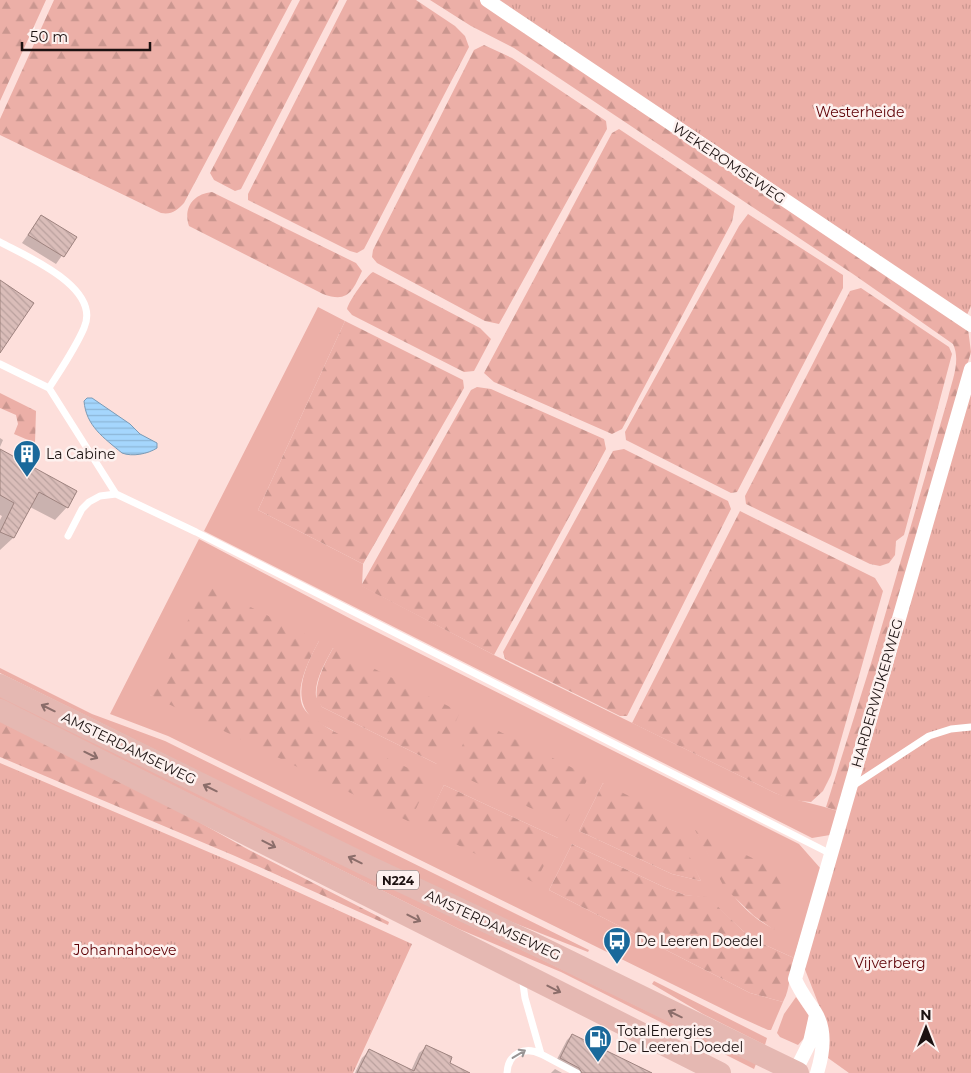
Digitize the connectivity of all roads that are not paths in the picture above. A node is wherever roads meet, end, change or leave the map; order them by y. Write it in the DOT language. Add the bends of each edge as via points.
graph roads {
  1 [pos="487,0"];
  2 [pos="0,242"];
  3 [pos="971,325"];
  4 [pos="0,364"];
  5 [pos="971,368"];
  6 [pos="49,388"];
  7 [pos="116,494"];
  8 [pos="68,536"];
  9 [pos="0,685"];
  10 [pos="0,710"];
  11 [pos="971,727"];
  12 [pos="849,788"];
  13 [pos="831,854"];
  14 [pos="521,972"];
  15 [pos="816,1014"];
  16 [pos="541,1054"];
  17 [pos="507,1073"];
  18 [pos="577,1073"];
  19 [pos="720,1073"];
  20 [pos="803,1073"];
  1 -- 3 [label="street, WEKEROMSEWEG"];
  2 -- 6 [label="lane" via="61,277 78,291 86,303 85,327"];
  4 -- 6 [label="lane"];
  5 -- 12 [label="street, HARDERWIJKERWEG"];
  6 -- 7 [label="lane"];
  7 -- 8 [label="lane" via="100,496 89,502"];
  7 -- 13 [label="lane"];
  20 -- 9 [label="main road, AMSTERDAMSEWEG / N224, one-way" via="368,866"];
  10 -- 14 [label="main road, AMSTERDAMSEWEG / N224, one-way"];
  11 -- 12 [label="lane" via="951,728 924,739"];
  12 -- 13 [label="street, HARDERWIJKERWEG"];
  13 -- 15 [label="street, HARDERWIJKERWEG" via="795,979"];
  14 -- 16 [label="lane"];
  14 -- 19 [label="main road, AMSTERDAMSEWEG / N224, one-way"];
  15 -- 20 [label="street"];
  15 -- 20 [label="street, HARDERWIJKERWEG" via="823,1036 821,1060"];
  17 -- 16 [label="lane, one-way" via="510,1060 517,1053 533,1050"];
  16 -- 18 [label="lane"];
}
